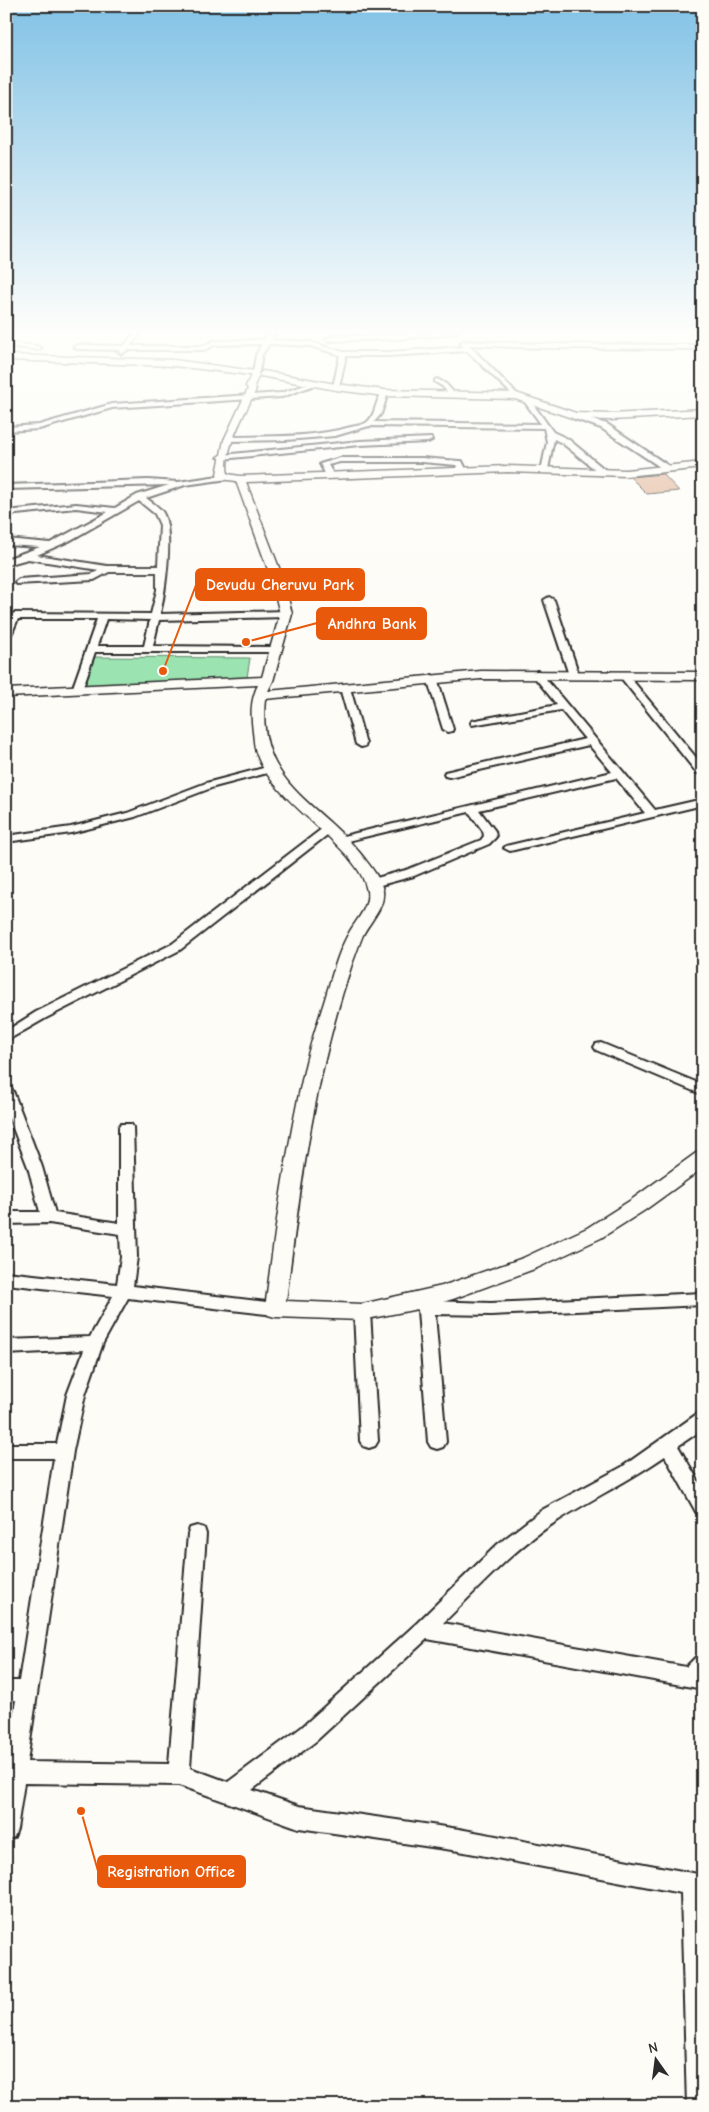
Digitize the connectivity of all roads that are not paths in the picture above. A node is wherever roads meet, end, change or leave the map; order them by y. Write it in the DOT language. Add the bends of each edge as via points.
graph roads {
  1 [pos="40,428"];
  2 [pos="234,428"];
  3 [pos="356,428"];
  4 [pos="547,428"];
  5 [pos="606,428"];
  6 [pos="6,429"];
  7 [pos="551,434"];
  8 [pos="229,439"];
  9 [pos="428,440"];
  10 [pos="222,456"];
  11 [pos="703,466"];
  12 [pos="544,469"];
  13 [pos="668,469"];
  14 [pos="463,471"];
  15 [pos="604,473"];
  16 [pos="330,475"];
  17 [pos="232,478"];
  18 [pos="98,483"];
  19 [pos="184,483"];
  20 [pos="6,487"];
  21 [pos="6,494"];
  22 [pos="140,497"];
  23 [pos="114,510"];
  24 [pos="6,513"];
  25 [pos="6,542"];
  26 [pos="51,545"];
  27 [pos="27,556"];
  28 [pos="6,562"];
  29 [pos="106,569"];
  30 [pos="161,569"];
  31 [pos="19,582"];
  32 [pos="549,600"];
  33 [pos="286,614"];
  34 [pos="103,616"];
  35 [pos="155,616"];
  36 [pos="6,635"];
  37 [pos="93,649"];
  38 [pos="148,649"];
  39 [pos="276,650"];
  40 [pos="537,674"];
  41 [pos="574,675"];
  42 [pos="625,676"];
  43 [pos="703,676"];
  44 [pos="432,678"];
  45 [pos="263,688"];
  46 [pos="345,688"];
  47 [pos="77,690"];
  48 [pos="6,693"];
  49 [pos="563,706"];
  50 [pos="476,723"];
  51 [pos="448,729"];
  52 [pos="591,741"];
  53 [pos="361,744"];
  54 [pos="272,770"];
  55 [pos="701,771"];
  56 [pos="449,774"];
  57 [pos="618,774"];
  58 [pos="703,802"];
  59 [pos="472,808"];
  60 [pos="651,813"];
  61 [pos="333,835"];
  62 [pos="6,839"];
  63 [pos="510,848"];
  64 [pos="373,884"];
  65 [pos="6,1037"];
  66 [pos="601,1047"];
  67 [pos="703,1090"];
  68 [pos="6,1091"];
  69 [pos="126,1127"];
  70 [pos="703,1158"];
  71 [pos="49,1217"];
  72 [pos="6,1218"];
  73 [pos="127,1230"];
  74 [pos="6,1278"];
  75 [pos="124,1291"];
  76 [pos="703,1298"];
  77 [pos="422,1304"];
  78 [pos="275,1309"];
  79 [pos="362,1312"];
  80 [pos="95,1343"];
  81 [pos="6,1347"];
  82 [pos="703,1419"];
  83 [pos="368,1441"];
  84 [pos="437,1442"];
  85 [pos="667,1444"];
  86 [pos="6,1451"];
  87 [pos="64,1451"];
  88 [pos="703,1506"];
  89 [pos="197,1534"];
  90 [pos="424,1629"];
  91 [pos="699,1674"];
  92 [pos="27,1690"];
  93 [pos="6,1691"];
  94 [pos="16,1772"];
  95 [pos="179,1775"];
  96 [pos="231,1793"];
  97 [pos="6,1829"];
  98 [pos="697,1885"];
  99 [pos="699,2106"];
  1 -- 6 [label="street"];
  2 -- 8 [label="street"];
  3 -- 8 [label="street" via="335,434"];
  4 -- 7 [label="street"];
  5 -- 13 [label="street"];
  7 -- 12 [label="street"];
  7 -- 15 [label="street" via="565,441"];
  8 -- 10 [label="street"];
  9 -- 10 [label="street"];
  10 -- 17 [label="street" via="222,474"];
  11 -- 13 [label="street"];
  12 -- 14 [label="street"];
  12 -- 15 [label="street"];
  13 -- 15 [label="street"];
  14 -- 16 [label="street"];
  14 -- 16 [label="street" via="459,463 440,461 340,460 324,464"];
  16 -- 17 [label="street"];
  17 -- 19 [label="street"];
  17 -- 33 [label="street" via="277,578"];
  18 -- 19 [label="street"];
  18 -- 20 [label="street"];
  18 -- 21 [label="street" via="73,491"];
  19 -- 22 [label="street"];
  22 -- 23 [label="street"];
  22 -- 30 [label="street" via="158,513 164,525"];
  23 -- 24 [label="street" via="76,506"];
  23 -- 26 [label="street"];
  25 -- 26 [label="street"];
  26 -- 27 [label="street"];
  27 -- 28 [label="street"];
  27 -- 29 [label="street"];
  29 -- 30 [label="street"];
  29 -- 31 [label="street" via="94,577"];
  30 -- 35 [label="street" via="161,590"];
  32 -- 41 [label="street"];
  33 -- 35 [label="street"];
  33 -- 39 [label="street"];
  34 -- 35 [label="street"];
  34 -- 36 [label="street" via="15,616"];
  34 -- 37 [label="street"];
  35 -- 38 [label="street"];
  37 -- 38 [label="street"];
  37 -- 47 [label="street"];
  38 -- 39 [label="street"];
  39 -- 45 [label="street"];
  40 -- 41 [label="street"];
  40 -- 44 [label="street"];
  40 -- 49 [label="street"];
  41 -- 42 [label="street"];
  42 -- 43 [label="street"];
  42 -- 55 [label="street"];
  44 -- 46 [label="street"];
  44 -- 51 [label="street"];
  45 -- 46 [label="street"];
  45 -- 47 [label="street"];
  45 -- 54 [label="street" via="257,714 258,730 263,754"];
  46 -- 53 [label="street"];
  47 -- 48 [label="street"];
  49 -- 50 [label="street"];
  49 -- 52 [label="street"];
  52 -- 56 [label="street"];
  52 -- 57 [label="street"];
  54 -- 61 [label="street" via="291,796"];
  54 -- 62 [label="street" via="210,785 131,816 71,830"];
  57 -- 59 [label="street"];
  57 -- 60 [label="street"];
  58 -- 60 [label="street"];
  59 -- 61 [label="street"];
  59 -- 64 [label="street" via="489,831 490,837 485,842 410,873"];
  60 -- 63 [label="street"];
  61 -- 64 [label="street" via="352,852"];
  61 -- 65 [label="street" via="176,947 41,1015"];
  64 -- 78 [label="street" via="374,907 356,934 347,956 313,1069 290,1184"];
  66 -- 67 [label="street"];
  68 -- 71 [label="street" via="35,1167"];
  69 -- 73 [label="street"];
  70 -- 77 [label="street" via="594,1233 530,1263"];
  71 -- 72 [label="street"];
  71 -- 73 [label="street"];
  73 -- 75 [label="street" via="129,1257"];
  74 -- 75 [label="street"];
  75 -- 78 [label="street"];
  75 -- 80 [label="street"];
  76 -- 77 [label="street" via="491,1309"];
  77 -- 79 [label="street"];
  77 -- 84 [label="street"];
  78 -- 79 [label="street"];
  79 -- 83 [label="street"];
  80 -- 81 [label="street"];
  80 -- 87 [label="street" via="76,1395"];
  82 -- 85 [label="street"];
  85 -- 88 [label="street"];
  85 -- 90 [label="street" via="628,1472 542,1522 505,1550"];
  86 -- 87 [label="street"];
  87 -- 92 [label="street"];
  89 -- 95 [label="street"];
  90 -- 91 [label="street"];
  90 -- 96 [label="street" via="310,1734"];
  92 -- 93 [label="street"];
  92 -- 94 [label="street"];
  94 -- 95 [label="street"];
  94 -- 97 [label="street"];
  95 -- 96 [label="street"];
  96 -- 98 [label="street" via="299,1817 459,1840"];
  98 -- 99 [label="street"];
}
